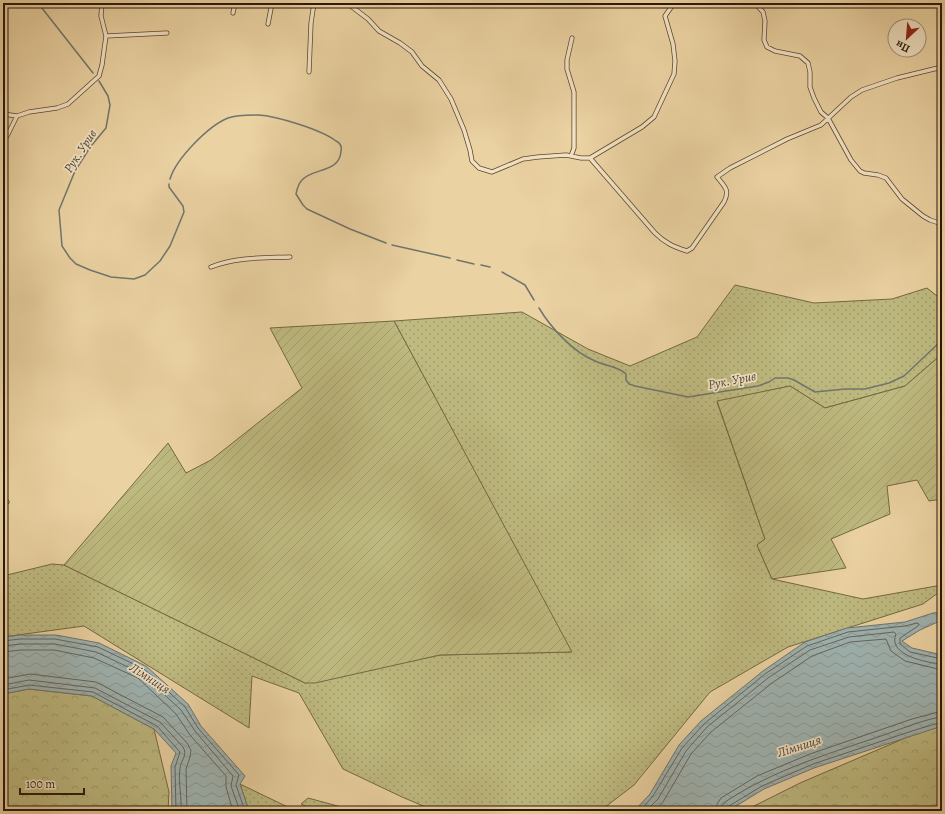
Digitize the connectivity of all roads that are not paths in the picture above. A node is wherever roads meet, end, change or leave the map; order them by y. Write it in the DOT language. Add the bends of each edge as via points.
graph roads {
  1 [pos="102,3"];
  2 [pos="235,3"];
  3 [pos="272,3"];
  4 [pos="314,3"];
  5 [pos="347,3"];
  6 [pos="677,3"];
  7 [pos="755,3"];
  8 [pos="233,13"];
  9 [pos="268,24"];
  10 [pos="167,33"];
  11 [pos="106,36"];
  12 [pos="572,38"];
  13 [pos="942,67"];
  14 [pos="309,72"];
  15 [pos="3,114"];
  16 [pos="17,116"];
  17 [pos="828,118"];
  18 [pos="3,141"];
  19 [pos="571,156"];
  20 [pos="590,158"];
  21 [pos="942,224"];
  22 [pos="290,257"];
  23 [pos="211,267"];
  24 [pos="3,498"];
  25 [pos="7,502"];
  1 -- 11 [label="street" via="101,16"];
  2 -- 8 [label="street"];
  3 -- 9 [label="street"];
  4 -- 14 [label="street"];
  5 -- 19 [label="street" via="379,31 412,52 422,66 439,80 451,99 464,130 472,161 479,168 492,172 523,159"];
  6 -- 20 [label="street" via="665,16 673,44 674,74 654,117"];
  7 -- 17 [label="street" via="763,12 764,40 767,47 774,51 800,56 808,63 810,87 814,98 821,112"];
  10 -- 11 [label="street"];
  11 -- 16 [label="street" via="99,76 68,104"];
  12 -- 19 [label="street" via="567,60 574,92 574,148"];
  13 -- 17 [label="street" via="862,90"];
  15 -- 16 [label="street"];
  16 -- 18 [label="street"];
  17 -- 20 [label="street" via="821,125 787,139 717,176 726,188 727,195 692,248 687,251 672,247 662,240"];
  17 -- 21 [label="street" via="851,160 860,171 886,178 902,199 930,220"];
  19 -- 20 [label="street"];
  22 -- 23 [label="street" via="238,259"];
  24 -- 25 [label="street"];
}
